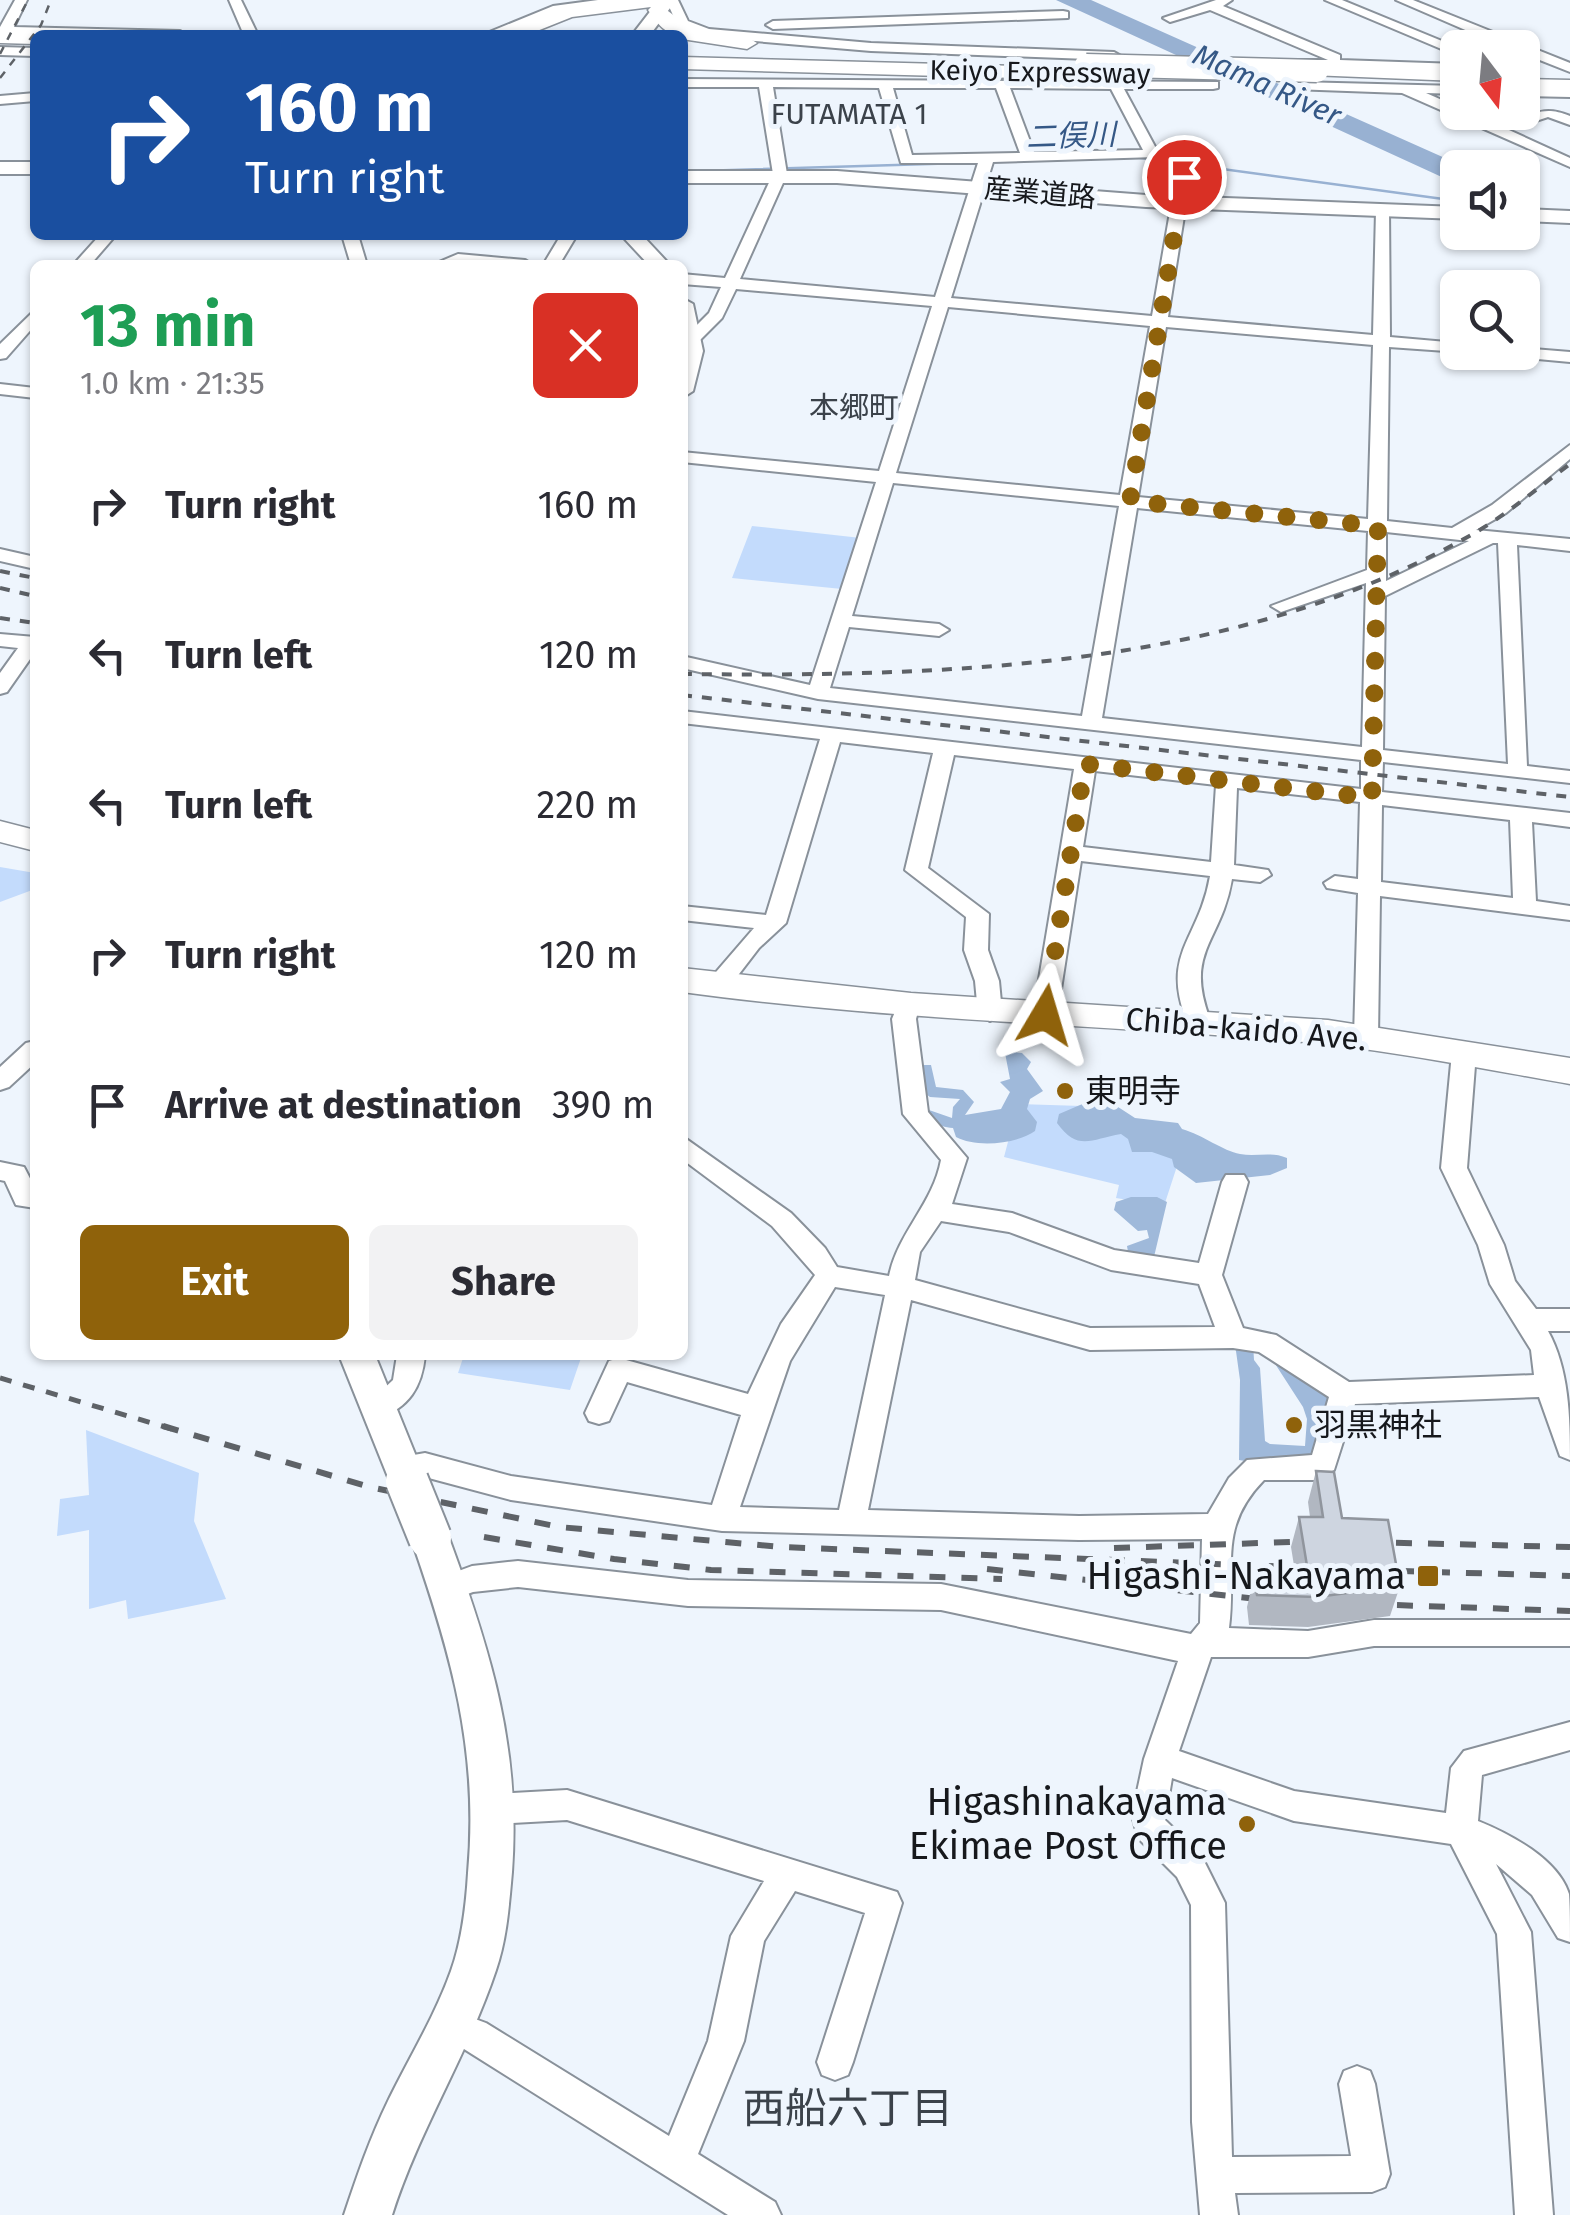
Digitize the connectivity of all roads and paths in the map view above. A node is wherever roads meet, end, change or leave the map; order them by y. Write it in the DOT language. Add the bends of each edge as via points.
graph roads {
  1 [pos="21,0"];
  2 [pos="235,0"];
  3 [pos="629,0"];
  4 [pos="857,0"];
  5 [pos="967,0"];
  6 [pos="1230,0"];
  7 [pos="1331,0"];
  8 [pos="1404,1"];
  9 [pos="664,2"];
  10 [pos="1211,6"];
  11 [pos="1365,14"];
  12 [pos="1063,16"];
  13 [pos="975,18"];
  14 [pos="1170,18"];
  15 [pos="864,22"];
  16 [pos="250,30"];
  17 [pos="506,30"];
  18 [pos="522,30"];
  19 [pos="557,30"];
  20 [pos="632,30"];
  21 [pos="642,30"];
  22 [pos="676,30"];
  23 [pos="682,30"];
  24 [pos="1476,30"];
  25 [pos="688,34"];
  26 [pos="30,38"];
  27 [pos="30,38"];
  28 [pos="1,39"];
  29 [pos="688,42"];
  30 [pos="688,43"];
  31 [pos="688,43"];
  32 [pos="688,43"];
  33 [pos="1440,45"];
  34 [pos="870,46"];
  35 [pos="30,48"];
  36 [pos="1570,50"];
  37 [pos="844,51"];
  38 [pos="991,52"];
  39 [pos="1540,56"];
  40 [pos="1546,58"];
  41 [pos="1540,61"];
  42 [pos="1086,65"];
  43 [pos="1351,65"];
  44 [pos="1440,70"];
  45 [pos="1540,71"];
  46 [pos="1440,72"];
  47 [pos="1570,72"];
  48 [pos="688,73"];
  49 [pos="688,73"];
  50 [pos="688,74"];
  51 [pos="1311,79"];
  52 [pos="1204,81"];
  53 [pos="765,82"];
  54 [pos="885,82"];
  55 [pos="1002,83"];
  56 [pos="1115,84"];
  57 [pos="1440,86"];
  58 [pos="1440,88"];
  59 [pos="1405,89"];
  60 [pos="1540,89"];
  61 [pos="1570,90"];
  62 [pos="30,97"];
  63 [pos="0,100"];
  64 [pos="1440,105"];
  65 [pos="1540,115"];
  66 [pos="1570,121"];
  67 [pos="1496,130"];
  68 [pos="1028,156"];
  69 [pos="987,157"];
  70 [pos="1568,160"];
  71 [pos="1185,166"];
  72 [pos="0,168"];
  73 [pos="30,168"];
  74 [pos="780,174"];
  75 [pos="688,177"];
  76 [pos="979,188"];
  77 [pos="1180,203"];
  78 [pos="1384,211"];
  79 [pos="1440,213"];
  80 [pos="1540,216"];
  81 [pos="1570,217"];
  82 [pos="104,240"];
  83 [pos="636,240"];
  84 [pos="86,260"];
  85 [pos="655,260"];
  86 [pos="688,280"];
  87 [pos="730,284"];
  88 [pos="944,302"];
  89 [pos="30,321"];
  90 [pos="1162,321"];
  91 [pos="688,324"];
  92 [pos="692,338"];
  93 [pos="1382,341"];
  94 [pos="1440,346"];
  95 [pos="0,354"];
  96 [pos="1540,354"];
  97 [pos="1570,357"];
  98 [pos="688,374"];
  99 [pos="0,389"];
  100 [pos="30,392"];
  101 [pos="1570,450"];
  102 [pos="688,458"];
  103 [pos="888,479"];
  104 [pos="1130,501"];
  105 [pos="1378,526"];
  106 [pos="1455,534"];
  107 [pos="1499,538"];
  108 [pos="1570,545"];
  109 [pos="0,555"];
  110 [pos="30,562"];
  111 [pos="1379,582"];
  112 [pos="1281,606"];
  113 [pos="848,621"];
  114 [pos="939,630"];
  115 [pos="0,640"];
  116 [pos="30,643"];
  117 [pos="30,647"];
  118 [pos="688,664"];
  119 [pos="0,688"];
  120 [pos="818,696"];
  121 [pos="688,719"];
  122 [pos="1091,724"];
  123 [pos="806,732"];
  124 [pos="832,735"];
  125 [pos="946,748"];
  126 [pos="1373,756"];
  127 [pos="1518,763"];
  128 [pos="1085,764"];
  129 [pos="1570,778"];
  130 [pos="1227,780"];
  131 [pos="1372,798"];
  132 [pos="1520,814"];
  133 [pos="1570,820"];
  134 [pos="0,831"];
  135 [pos="30,840"];
  136 [pos="1073,853"];
  137 [pos="0,854"];
  138 [pos="30,860"];
  139 [pos="1220,870"];
  140 [pos="1260,875"];
  141 [pos="1335,884"];
  142 [pos="1369,888"];
  143 [pos="1525,907"];
  144 [pos="1570,913"];
  145 [pos="688,914"];
  146 [pos="775,923"];
  147 [pos="700,983"];
  148 [pos="908,1008"];
  149 [pos="990,1013"];
  150 [pos="1045,1015"];
  151 [pos="1199,1022"];
  152 [pos="1366,1037"];
  153 [pos="1464,1053"];
  154 [pos="30,1054"];
  155 [pos="1570,1070"];
  156 [pos="0,1081"];
  157 [pos="688,1149"];
  158 [pos="0,1171"];
  159 [pos="1235,1182"];
  160 [pos="30,1198"];
  161 [pos="938,1211"];
  162 [pos="829,1276"];
  163 [pos="1209,1276"];
  164 [pos="901,1288"];
  165 [pos="1530,1320"];
  166 [pos="1570,1320"];
  167 [pos="1233,1337"];
  168 [pos="359,1360"];
  169 [pos="410,1360"];
  170 [pos="1549,1386"];
  171 [pos="1344,1393"];
  172 [pos="378,1407"];
  173 [pos="756,1408"];
  174 [pos="598,1413"];
  175 [pos="1570,1448"];
  176 [pos="404,1474"];
  177 [pos="722,1519"];
  178 [pos="850,1522"];
  179 [pos="1218,1526"];
  180 [pos="448,1588"];
  181 [pos="1570,1634"];
  182 [pos="1198,1648"];
  183 [pos="1570,1736"];
  184 [pos="1160,1759"];
  185 [pos="494,1808"];
  186 [pos="1460,1830"];
  187 [pos="786,1874"];
  188 [pos="1570,1926"];
  189 [pos="452,2027"];
  190 [pos="834,2062"];
  191 [pos="1357,2084"];
  192 [pos="678,2160"];
  193 [pos="1215,2175"];
  194 [pos="368,2215"];
  195 [pos="762,2215"];
  196 [pos="1219,2215"];
  197 [pos="1534,2215"];
  1 -- 28 [label="street"];
  2 -- 16 [label="street"];
  3 -- 17 [label="street" via="558,9"];
  4 -- 15 [label="street"];
  5 -- 13 [label="street"];
  6 -- 10 [label="street"];
  7 -- 11 [label="street"];
  8 -- 11 [label="street"];
  8 -- 24 [label="street"];
  9 -- 18 [label="highway" via="568,12"];
  9 -- 21 [label="main road"];
  9 -- 22 [label="highway"];
  9 -- 23 [label="street"];
  10 -- 14 [label="street"];
  10 -- 43 [label="street"];
  11 -- 33 [label="street"];
  12 -- 13 [label="street"];
  13 -- 15 [label="street"];
  13 -- 38 [label="street"];
  15 -- 30 [label="street"];
  15 -- 34 [label="street"];
  19 -- 20 [label="highway" via="559,23 592,15 620,20"];
  25 -- 37 [label="highway"];
  26 -- 28 [label="street"];
  27 -- 28 [label="highway"];
  28 -- 35 [label="highway"];
  29 -- 34 [label="street" via="720,35"];
  31 -- 37 [label="highway"];
  32 -- 42 [label="highway, Keiyo Expressway"];
  34 -- 38 [label="street"];
  36 -- 40 [label="street"];
  37 -- 42 [label="highway"];
  38 -- 43 [label="street"];
  39 -- 40 [label="street"];
  40 -- 41 [label="street"];
  40 -- 47 [label="street"];
  42 -- 51 [label="highway, Keiyo Expressway, bridge"];
  43 -- 44 [label="street"];
  45 -- 47 [label="highway"];
  46 -- 51 [label="highway, Keiyo Expressway"];
  48 -- 52 [label="highway"];
  49 -- 52 [label="highway, Keiyo Expressway"];
  50 -- 53 [label="street"];
  51 -- 52 [label="highway, Keiyo Expressway"];
  51 -- 57 [label="highway, Keiyo Expressway"];
  51 -- 59 [label="street"];
  52 -- 56 [label="street"];
  53 -- 54 [label="street"];
  53 -- 74 [label="street"];
  54 -- 55 [label="street"];
  54 -- 69 [label="street" via="906,160"];
  55 -- 56 [label="street"];
  55 -- 68 [label="street"];
  56 -- 68 [label="street" via="1152,154"];
  58 -- 59 [label="street"];
  59 -- 64 [label="street"];
  60 -- 61 [label="highway"];
  62 -- 63 [label="street"];
  65 -- 66 [label="street"];
  67 -- 70 [label="street"];
  68 -- 69 [label="street"];
  69 -- 76 [label="street"];
  71 -- 77 [label="street"];
  72 -- 73 [label="main road"];
  74 -- 75 [label="main road, 産業道路"];
  74 -- 76 [label="main road, 産業道路"];
  74 -- 87 [label="street"];
  76 -- 77 [label="main road, 産業道路"];
  76 -- 88 [label="street"];
  77 -- 78 [label="main road, 産業道路"];
  77 -- 90 [label="street"];
  78 -- 79 [label="main road, 産業道路"];
  78 -- 93 [label="street"];
  80 -- 81 [label="main road"];
  82 -- 84 [label="street"];
  83 -- 85 [label="main road"];
  86 -- 87 [label="street"];
  87 -- 88 [label="street"];
  87 -- 92 [label="street" via="710,323"];
  88 -- 90 [label="street"];
  88 -- 103 [label="street"];
  89 -- 95 [label="street"];
  90 -- 93 [label="street"];
  90 -- 104 [label="street"];
  91 -- 92 [label="main road"];
  92 -- 98 [label="main road"];
  93 -- 94 [label="street"];
  93 -- 105 [label="street"];
  96 -- 97 [label="street"];
  99 -- 100 [label="street"];
  101 -- 106 [label="street" via="1499,509"];
  102 -- 103 [label="street"];
  103 -- 104 [label="street"];
  103 -- 120 [label="street"];
  104 -- 105 [label="street"];
  104 -- 122 [label="street"];
  105 -- 106 [label="street"];
  105 -- 111 [label="street"];
  106 -- 107 [label="street"];
  107 -- 108 [label="street"];
  107 -- 111 [label="street"];
  107 -- 127 [label="street"];
  109 -- 110 [label="street"];
  111 -- 112 [label="street"];
  111 -- 126 [label="street"];
  113 -- 114 [label="street"];
  115 -- 116 [label="street"];
  117 -- 119 [label="street"];
  118 -- 120 [label="street"];
  120 -- 122 [label="street"];
  120 -- 123 [label="street"];
  121 -- 123 [label="street"];
  122 -- 126 [label="street"];
  123 -- 124 [label="street"];
  124 -- 125 [label="street"];
  124 -- 146 [label="street"];
  125 -- 128 [label="street"];
  125 -- 149 [label="street" via="916,870 978,914 976,950"];
  126 -- 129 [label="street"];
  126 -- 131 [label="street"];
  128 -- 130 [label="street"];
  128 -- 136 [label="street"];
  130 -- 131 [label="street"];
  130 -- 139 [label="street"];
  131 -- 132 [label="street"];
  131 -- 142 [label="street"];
  132 -- 133 [label="street"];
  132 -- 143 [label="street"];
  134 -- 135 [label="highway"];
  136 -- 139 [label="street"];
  136 -- 150 [label="street"];
  137 -- 138 [label="highway"];
  139 -- 140 [label="street"];
  139 -- 151 [label="street" via="1216,904 1185,976"];
  141 -- 142 [label="street"];
  142 -- 143 [label="street"];
  142 -- 152 [label="street"];
  143 -- 144 [label="street"];
  145 -- 146 [label="street"];
  146 -- 147 [label="street"];
  147 -- 148 [label="highway, Chiba-kaido Ave."];
  148 -- 149 [label="highway, Chiba-kaido Ave."];
  148 -- 161 [label="street" via="916,1114 954,1158"];
  149 -- 150 [label="highway, Chiba-kaido Ave."];
  150 -- 151 [label="highway, Chiba-kaido Ave."];
  151 -- 152 [label="highway, Chiba-kaido Ave."];
  152 -- 153 [label="highway, Chiba-kaido Ave."];
  153 -- 155 [label="highway, Chiba-kaido Ave."];
  153 -- 165 [label="street" via="1454,1168 1502,1284"];
  154 -- 156 [label="street"];
  157 -- 162 [label="street" via="771,1210"];
  158 -- 160 [label="street" via="14,1174"];
  159 -- 163 [label="street"];
  161 -- 163 [label="street" via="1012,1223 1111,1260"];
  161 -- 164 [label="street" via="918,1229"];
  162 -- 164 [label="street"];
  162 -- 173 [label="street" via="800,1310"];
  163 -- 167 [label="street"];
  164 -- 167 [label="street" via="1090,1339"];
  164 -- 178 [label="street"];
  165 -- 166 [label="street"];
  165 -- 170 [label="street" via="1545,1350"];
  167 -- 171 [label="street" via="1266,1343"];
  168 -- 172 [label="main road"];
  169 -- 172 [label="street" via="398,1397"];
  170 -- 171 [label="street"];
  170 -- 175 [label="street"];
  171 -- 179 [label="street" via="1324,1462 1314,1468 1257,1468"];
  172 -- 176 [label="main road"];
  173 -- 174 [label="street" via="619,1368"];
  173 -- 177 [label="street"];
  176 -- 177 [label="street" via="425,1465 511,1488"];
  176 -- 180 [label="main road, bridge"];
  177 -- 178 [label="street"];
  178 -- 179 [label="street"];
  179 -- 182 [label="street" via="1215,1626"];
  180 -- 182 [label="street" via="518,1574 688,1593 941,1597"];
  180 -- 185 [label="main road" via="488,1719"];
  181 -- 182 [label="street" via="1374,1634"];
  182 -- 184 [label="street"];
  183 -- 186 [label="street" via="1474,1761"];
  184 -- 186 [label="street" via="1294,1806"];
  184 -- 193 [label="street" via="1150,1827 1189,1866 1210,1916"];
  185 -- 187 [label="street" via="567,1805"];
  185 -- 189 [label="main road" via="485,1920"];
  186 -- 188 [label="street" via="1521,1861"];
  186 -- 197 [label="street" via="1514,1932"];
  187 -- 190 [label="street" via="885,1903"];
  187 -- 192 [label="street" via="748,1936 726,2041"];
  189 -- 192 [label="street" via="474,2034"];
  189 -- 194 [label="main road" via="403,2152"];
  191 -- 193 [label="street" via="1372,2174"];
  192 -- 195 [label="street"];
  193 -- 196 [label="street"];
}
